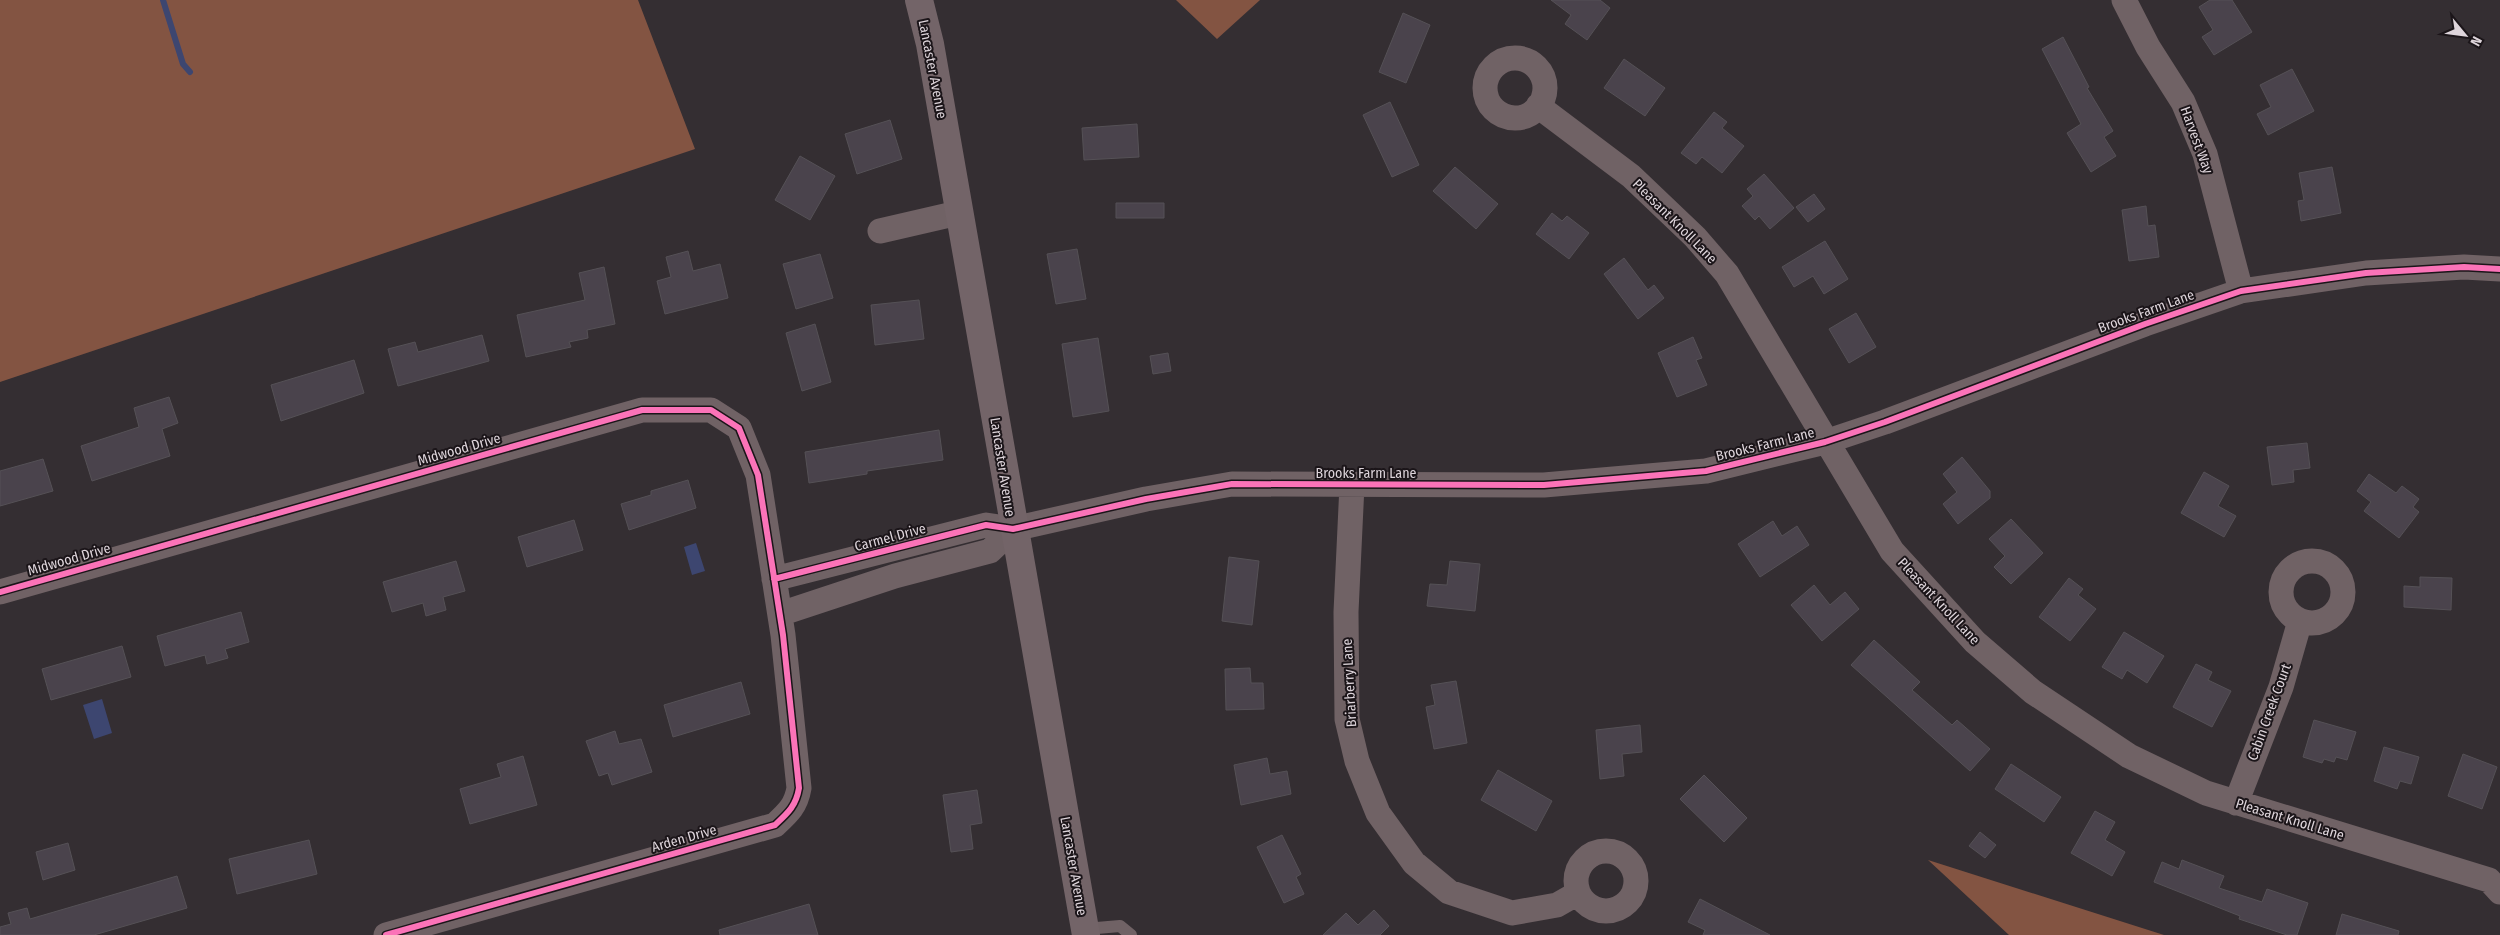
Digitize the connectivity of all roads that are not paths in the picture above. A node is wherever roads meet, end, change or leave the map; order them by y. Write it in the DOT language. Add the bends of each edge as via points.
graph roads {
  1 [pos="919,0"];
  2 [pos="2124,0"];
  3 [pos="1538,106"];
  4 [pos="958,213"];
  5 [pos="880,231"];
  6 [pos="2500,269"];
  7 [pos="2240,291"];
  8 [pos="1826,442"];
  9 [pos="1352,485"];
  10 [pos="1013,529"];
  11 [pos="774,579"];
  12 [pos="0,592"];
  13 [pos="780,614"];
  14 [pos="2300,621"];
  15 [pos="2236,802"];
  16 [pos="2496,880"];
  17 [pos="1578,893"];
  18 [pos="1085,932"];
  19 [pos="386,935"];
  20 [pos="1131,935"];
  1 -- 4 [label="main road, Lancaster Avenue" via="930,44"];
  2 -- 7 [label="street, Harvest Way" via="2183,102 2205,154"];
  3 -- 8 [label="street, Pleasant Knoll Lane" via="1631,176 1695,237 1727,274"];
  4 -- 5 [label="street"];
  4 -- 10 [label="main road, Lancaster Avenue"];
  6 -- 7 [label="street, Brooks Farm Lane" via="2464,267 2366,273"];
  7 -- 8 [label="street, Brooks Farm Lane"];
  8 -- 9 [label="street, Brooks Farm Lane" via="1706,471 1544,485"];
  8 -- 15 [label="street, Pleasant Knoll Lane" via="1892,551 1975,642 2033,692 2130,756 2206,793"];
  9 -- 10 [label="street, Brooks Farm Lane" via="1232,484 1146,499"];
  9 -- 17 [label="street, Briarberry Lane" via="1346,612 1348,719 1357,761 1378,813 1414,863 1449,892 1512,913 1556,905"];
  10 -- 11 [label="street, Carmel Drive" via="986,525"];
  10 -- 13 [label="street" via="990,551 895,576"];
  10 -- 18 [label="main road, Lancaster Avenue"];
  11 -- 12 [label="street, Midwood Drive" via="758,476 738,428 712,410 642,410"];
  11 -- 13 [label="street, Midwood Drive"];
  13 -- 19 [label="street, Arden Drive" via="799,788 791,811 776,825"];
  14 -- 15 [label="street, Cabin Creek Court" via="2280,687"];
  15 -- 16 [label="street, Pleasant Knoll Lane"];
  18 -- 20 [label="lane" via="1120,926"];
}
